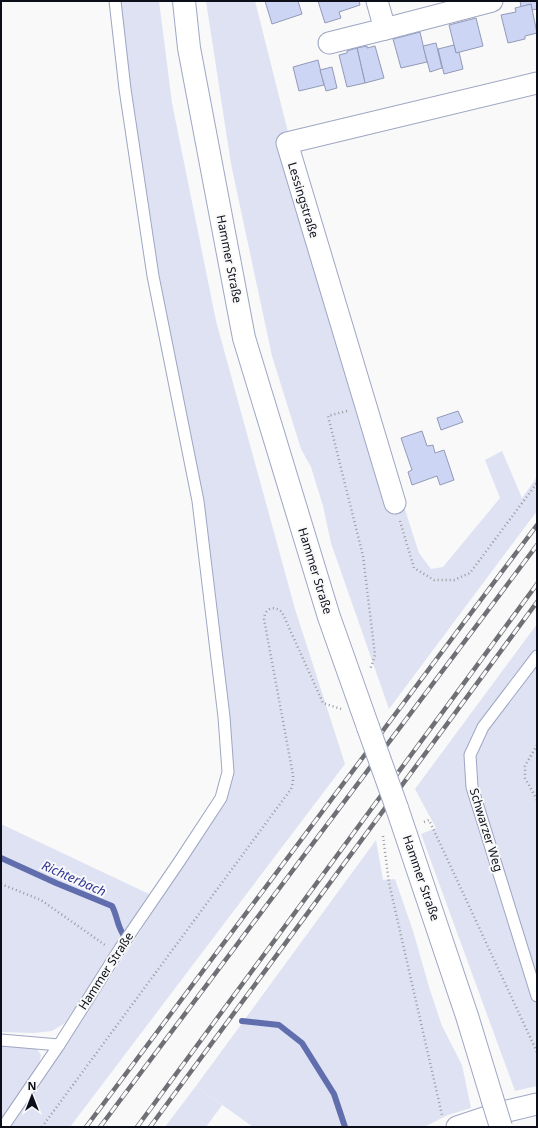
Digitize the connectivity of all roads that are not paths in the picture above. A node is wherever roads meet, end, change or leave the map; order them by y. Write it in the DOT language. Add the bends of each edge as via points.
graph roads {
  1 [pos="115,1"];
  2 [pos="184,1"];
  3 [pos="377,1"];
  4 [pos="492,1"];
  5 [pos="385,29"];
  6 [pos="329,43"];
  7 [pos="537,83"];
  8 [pos="395,503"];
  9 [pos="537,656"];
  10 [pos="537,996"];
  11 [pos="1,1040"];
  12 [pos="59,1044"];
  13 [pos="537,1104"];
  14 [pos="3,1127"];
  15 [pos="457,1127"];
  16 [pos="502,1127"];
  1 -- 12 [label="lane, Hammer Straße" via="125,89 153,276 198,501 224,717 228,772 221,798"];
  2 -- 16 [label="main road, Hammer Straße, bridge" via="189,48 244,338 328,617 468,1016"];
  3 -- 5 [label="street"];
  4 -- 5 [label="street"];
  5 -- 6 [label="street"];
  7 -- 8 [label="street, Lessingstraße" via="287,143"];
  9 -- 10 [label="lane, Schwarzer Weg" via="483,727 470,755 472,787"];
  11 -- 12 [label="lane"];
  12 -- 14 [label="lane, Hammer Straße"];
  13 -- 15 [label="street"];
}
